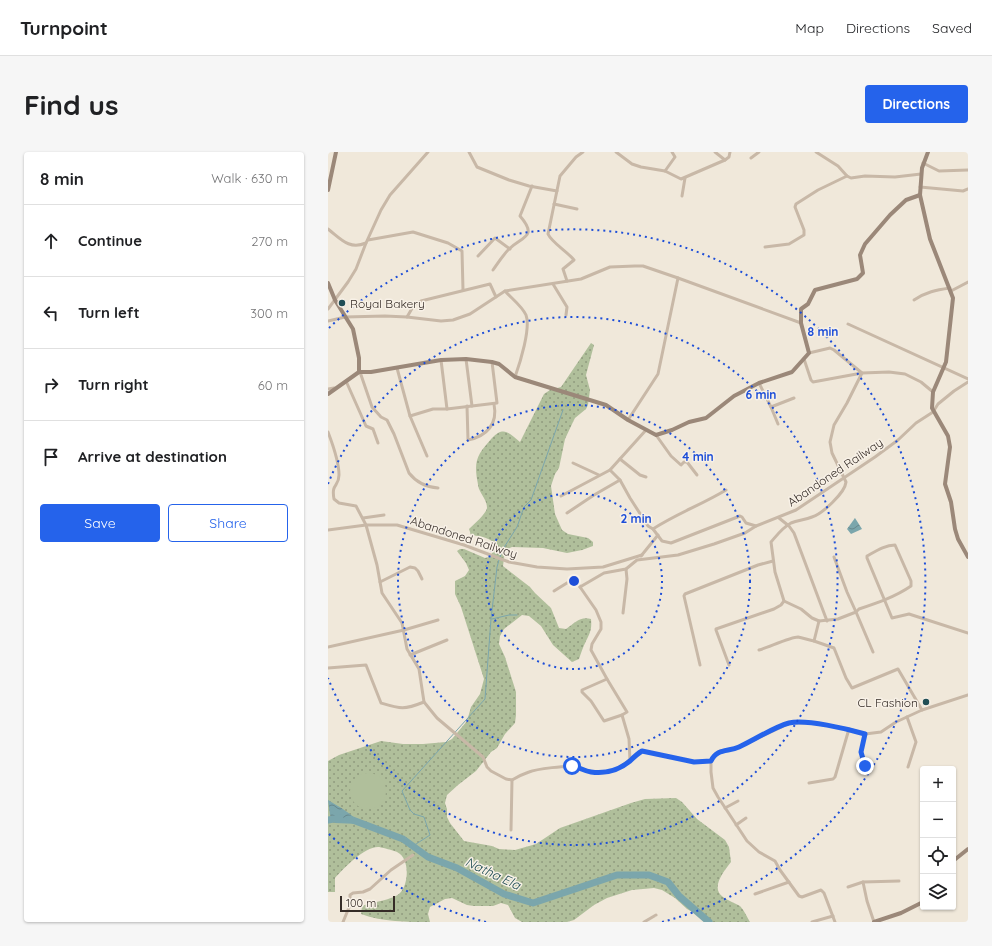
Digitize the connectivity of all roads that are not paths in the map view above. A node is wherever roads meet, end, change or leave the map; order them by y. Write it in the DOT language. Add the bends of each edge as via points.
graph roads {
  1 [pos="336,152"];
  2 [pos="428,152"];
  3 [pos="469,152"];
  4 [pos="583,152"];
  5 [pos="616,152"];
  6 [pos="672,152"];
  7 [pos="715,152"];
  8 [pos="730,152"];
  9 [pos="760,152"];
  10 [pos="816,152"];
  11 [pos="928,152"];
  12 [pos="751,158"];
  13 [pos="725,160"];
  14 [pos="923,163"];
  15 [pos="968,170"];
  16 [pos="665,171"];
  17 [pos="921,174"];
  18 [pos="847,176"];
  19 [pos="329,177"];
  20 [pos="685,178"];
  21 [pos="532,186"];
  22 [pos="920,187"];
  23 [pos="968,189"];
  24 [pos="328,190"];
  25 [pos="557,192"];
  26 [pos="920,194"];
  27 [pos="682,196"];
  28 [pos="554,204"];
  29 [pos="577,209"];
  30 [pos="328,229"];
  31 [pos="367,241"];
  32 [pos="765,247"];
  33 [pos="510,249"];
  34 [pos="478,256"];
  35 [pos="493,270"];
  36 [pos="678,278"];
  37 [pos="567,282"];
  38 [pos="968,282"];
  39 [pos="328,283"];
  40 [pos="553,284"];
  41 [pos="463,290"];
  42 [pos="950,290"];
  43 [pos="505,291"];
  44 [pos="496,297"];
  45 [pos="335,300"];
  46 [pos="914,300"];
  47 [pos="328,309"];
  48 [pos="566,315"];
  49 [pos="407,316"];
  50 [pos="345,317"];
  51 [pos="328,321"];
  52 [pos="801,324"];
  53 [pos="848,324"];
  54 [pos="809,353"];
  55 [pos="466,358"];
  56 [pos="804,359"];
  57 [pos="441,360"];
  58 [pos="492,362"];
  59 [pos="943,367"];
  60 [pos="397,368"];
  61 [pos="360,372"];
  62 [pos="862,373"];
  63 [pos="515,377"];
  64 [pos="968,379"];
  65 [pos="346,381"];
  66 [pos="968,382"];
  67 [pos="759,383"];
  68 [pos="334,388"];
  69 [pos="328,389"];
  70 [pos="933,392"];
  71 [pos="328,394"];
  72 [pos="794,398"];
  73 [pos="494,404"];
  74 [pos="467,406"];
  75 [pos="472,406"];
  76 [pos="771,407"];
  77 [pos="447,409"];
  78 [pos="933,412"];
  79 [pos="410,416"];
  80 [pos="628,420"];
  81 [pos="778,424"];
  82 [pos="646,430"];
  83 [pos="328,432"];
  84 [pos="656,435"];
  85 [pos="378,443"];
  86 [pos="427,456"];
  87 [pos="620,459"];
  88 [pos="573,463"];
  89 [pos="610,470"];
  90 [pos="599,475"];
  91 [pos="697,475"];
  92 [pos="646,477"];
  93 [pos="844,478"];
  94 [pos="620,480"];
  95 [pos="328,486"];
  96 [pos="333,487"];
  97 [pos="438,488"];
  98 [pos="726,490"];
  99 [pos="561,496"];
  100 [pos="567,513"];
  101 [pos="384,515"];
  102 [pos="363,518"];
  103 [pos="778,518"];
  104 [pos="366,525"];
  105 [pos="787,525"];
  106 [pos="756,526"];
  107 [pos="653,529"];
  108 [pos="328,530"];
  109 [pos="658,536"];
  110 [pos="642,555"];
  111 [pos="834,557"];
  112 [pos="968,557"];
  113 [pos="637,560"];
  114 [pos="773,560"];
  115 [pos="626,569"];
  116 [pos="422,579"];
  117 [pos="380,582"];
  118 [pos="580,587"];
  119 [pos="554,591"];
  120 [pos="884,600"];
  121 [pos="784,601"];
  122 [pos="856,612"];
  123 [pos="623,613"];
  124 [pos="438,620"];
  125 [pos="819,621"];
  126 [pos="826,621"];
  127 [pos="404,630"];
  128 [pos="968,633"];
  129 [pos="447,640"];
  130 [pos="814,641"];
  131 [pos="328,647"];
  132 [pos="759,650"];
  133 [pos="873,652"];
  134 [pos="410,655"];
  135 [pos="700,665"];
  136 [pos="729,665"];
  137 [pos="328,668"];
  138 [pos="607,679"];
  139 [pos="968,695"];
  140 [pos="424,702"];
  141 [pos="922,710"];
  142 [pos="622,715"];
  143 [pos="906,717"];
  144 [pos="849,729"];
  145 [pos="865,734"];
  146 [pos="630,760"];
  147 [pos="711,761"];
  148 [pos="865,766"];
  149 [pos="908,767"];
  150 [pos="512,780"];
  151 [pos="809,783"];
  152 [pos="738,801"];
  153 [pos="725,808"];
  154 [pos="746,818"];
  155 [pos="736,825"];
  156 [pos="511,830"];
  157 [pos="968,848"];
  158 [pos="412,855"];
  159 [pos="956,858"];
  160 [pos="899,881"];
  161 [pos="789,882"];
  162 [pos="863,882"];
  163 [pos="848,887"];
  164 [pos="755,894"];
  165 [pos="920,904"];
  166 [pos="656,915"];
  167 [pos="833,916"];
  168 [pos="343,922"];
  169 [pos="644,922"];
  170 [pos="812,922"];
  171 [pos="835,922"];
  172 [pos="874,922"];
  1 -- 19 [label="street"];
  2 -- 31 [label="street" via="390,195"];
  3 -- 21 [label="street" via="477,167"];
  4 -- 25 [label="street" via="576,156 560,176"];
  5 -- 16 [label="street" via="632,164"];
  6 -- 16 [label="street" via="675,157"];
  7 -- 13 [label="street"];
  8 -- 13 [label="street" via="730,157"];
  9 -- 12 [label="street"];
  10 -- 18 [label="street" via="838,166"];
  11 -- 14 [label="street"];
  13 -- 20 [label="street"];
  14 -- 15 [label="street" via="940,171"];
  14 -- 17 [label="street"];
  16 -- 20 [label="street" via="680,179"];
  17 -- 18 [label="street" via="894,177"];
  17 -- 22 [label="street"];
  18 -- 32 [label="street" via="796,204 804,236 789,244"];
  19 -- 24 [label="street"];
  20 -- 27 [label="street"];
  21 -- 25 [label="street"];
  21 -- 33 [label="street" via="520,216 527,223 529,232"];
  22 -- 23 [label="street"];
  22 -- 26 [label="street"];
  25 -- 28 [label="street"];
  26 -- 42 [label="street" via="930,239"];
  26 -- 52 [label="street" via="900,205 865,244 860,255 863,273 857,279 815,290 808,304 801,309"];
  28 -- 29 [label="street"];
  28 -- 37 [label="street" via="548,234 574,260 563,269"];
  30 -- 31 [label="street" via="349,245 359,245"];
  31 -- 41 [label="street" via="413,232 448,243 462,251"];
  31 -- 45 [label="street" via="356,269"];
  33 -- 34 [label="street" via="495,238"];
  33 -- 35 [label="street"];
  36 -- 37 [label="street" via="643,266 616,266"];
  36 -- 52 [label="street"];
  36 -- 80 [label="street" via="658,374"];
  37 -- 40 [label="street"];
  38 -- 42 [label="street"];
  39 -- 45 [label="street"];
  40 -- 43 [label="street"];
  40 -- 48 [label="street" via="567,307"];
  41 -- 44 [label="street" via="490,284"];
  41 -- 49 [label="street" via="421,301 414,305"];
  42 -- 46 [label="street" via="923,293"];
  42 -- 59 [label="street" via="953,304 946,362"];
  43 -- 44 [label="street"];
  43 -- 63 [label="street" via="526,315 527,326 521,361"];
  44 -- 49 [label="street" via="470,314 453,320 441,321"];
  45 -- 47 [label="street"];
  45 -- 50 [label="street"];
  49 -- 50 [label="street"];
  50 -- 51 [label="street"];
  50 -- 61 [label="street" via="356,337"];
  52 -- 54 [label="street"];
  53 -- 59 [label="street"];
  54 -- 56 [label="street"];
  54 -- 62 [label="street" via="830,348"];
  55 -- 57 [label="street"];
  55 -- 58 [label="street"];
  55 -- 75 [label="street"];
  56 -- 62 [label="street" via="813,382"];
  56 -- 67 [label="street" via="792,372"];
  57 -- 60 [label="street"];
  57 -- 77 [label="street"];
  58 -- 63 [label="street" via="504,366"];
  58 -- 73 [label="street" via="497,403"];
  59 -- 64 [label="street"];
  59 -- 70 [label="street"];
  60 -- 61 [label="street"];
  60 -- 79 [label="street"];
  61 -- 65 [label="street"];
  61 -- 97 [label="street" via="372,407 381,417 388,420 412,477 421,484"];
  62 -- 70 [label="street" via="905,374"];
  62 -- 93 [label="street" via="834,426 830,442 832,453"];
  63 -- 80 [label="street" via="606,406"];
  65 -- 68 [label="street"];
  65 -- 85 [label="street" via="366,426 372,429"];
  66 -- 78 [label="street, Abandoned Railway" via="938,404"];
  67 -- 76 [label="street"];
  67 -- 84 [label="street" via="734,396 706,418"];
  68 -- 69 [label="street"];
  68 -- 71 [label="street"];
  70 -- 78 [label="street"];
  72 -- 76 [label="street"];
  73 -- 74 [label="street" via="493,423 489,430 468,440"];
  73 -- 75 [label="street"];
  74 -- 75 [label="street"];
  74 -- 77 [label="street"];
  76 -- 81 [label="street"];
  77 -- 79 [label="street" via="433,409"];
  78 -- 93 [label="street, Abandoned Railway"];
  78 -- 112 [label="street" via="948,436 950,446 945,484 958,539"];
  79 -- 86 [label="street"];
  80 -- 82 [label="street"];
  82 -- 84 [label="street"];
  82 -- 87 [label="street"];
  83 -- 96 [label="street" via="339,475"];
  84 -- 91 [label="street" via="680,465 687,462"];
  87 -- 89 [label="street"];
  87 -- 92 [label="street"];
  88 -- 90 [label="street"];
  89 -- 90 [label="street"];
  89 -- 94 [label="street"];
  90 -- 99 [label="street"];
  93 -- 103 [label="street, Abandoned Railway" via="796,510"];
  93 -- 105 [label="street" via="846,484 843,491 823,510 814,517"];
  94 -- 100 [label="street"];
  94 -- 107 [label="street" via="648,526"];
  95 -- 96 [label="street"];
  96 -- 102 [label="street" via="334,499 339,503 356,506"];
  98 -- 107 [label="street"];
  101 -- 102 [label="street"];
  102 -- 104 [label="street"];
  103 -- 105 [label="street"];
  103 -- 106 [label="street, Abandoned Railway"];
  104 -- 108 [label="street, Abandoned Railway"];
  104 -- 110 [label="street, Abandoned Railway" via="403,526 508,562 537,567 603,567"];
  104 -- 117 [label="street"];
  105 -- 114 [label="street" via="771,542"];
  105 -- 126 [label="street" via="794,533"];
  106 -- 109 [label="street" via="746,523 740,516 671,543 662,541"];
  106 -- 113 [label="street, Abandoned Railway" via="745,533 678,555"];
  107 -- 109 [label="street"];
  109 -- 110 [label="street"];
  110 -- 113 [label="street"];
  111 -- 122 [label="street"];
  113 -- 115 [label="street"];
  114 -- 121 [label="street"];
  114 -- 135 [label="street" via="685,594"];
  115 -- 118 [label="street" via="604,573"];
  115 -- 123 [label="street"];
  116 -- 117 [label="street" via="415,568 410,567"];
  117 -- 127 [label="street" via="386,600"];
  118 -- 119 [label="street" via="575,578"];
  118 -- 138 [label="street" via="601,622 601,629 591,650"];
  120 -- 120 [label="street" via="867,556 879,549 895,545 911,586 900,594"];
  120 -- 122 [label="street"];
  120 -- 128 [label="street" via="892,618 909,614"];
  121 -- 125 [label="street"];
  121 -- 136 [label="street" via="774,609 716,628"];
  122 -- 126 [label="street"];
  122 -- 133 [label="street"];
  124 -- 127 [label="street"];
  125 -- 126 [label="street"];
  125 -- 130 [label="street"];
  127 -- 131 [label="street"];
  127 -- 134 [label="street"];
  129 -- 134 [label="street"];
  130 -- 132 [label="street" via="799,637 790,638"];
  130 -- 141 [label="street" via="834,648 852,688 898,669"];
  134 -- 140 [label="street" via="421,675"];
  137 -- 140 [label="street" via="366,665 381,703 403,709"];
  138 -- 142 [label="street" via="626,712"];
  138 -- 142 [label="street" via="582,692 604,721"];
  139 -- 141 [label="street"];
  140 -- 150 [label="street" via="437,718 483,758 491,771"];
  141 -- 143 [label="street"];
  142 -- 146 [label="street" via="629,739"];
  143 -- 145 [label="street" via="880,732"];
  143 -- 149 [label="street" via="916,742"];
  144 -- 145 [label="street"];
  144 -- 147 [label="street" via="814,723 790,723 737,748 720,751"];
  144 -- 151 [label="street" via="835,777"];
  145 -- 148 [label="street" via="861,752"];
  146 -- 147 [label="street" via="642,751 694,762"];
  146 -- 150 [label="street" via="615,770 602,773 588,772 572,766 529,772"];
  147 -- 153 [label="street" via="713,788"];
  150 -- 156 [label="street"];
  152 -- 153 [label="street"];
  153 -- 155 [label="street"];
  154 -- 155 [label="street"];
  155 -- 161 [label="street" via="747,841 775,861"];
  157 -- 159 [label="street"];
  158 -- 168 [label="street" via="390,870 370,889 353,892"];
  160 -- 162 [label="street"];
  161 -- 164 [label="street"];
  161 -- 167 [label="street" via="802,897 821,890 824,892"];
  162 -- 163 [label="street"];
  162 -- 172 [label="street"];
  165 -- 172 [label="street"];
  166 -- 169 [label="street"];
  167 -- 170 [label="street"];
  167 -- 171 [label="street"];
}
